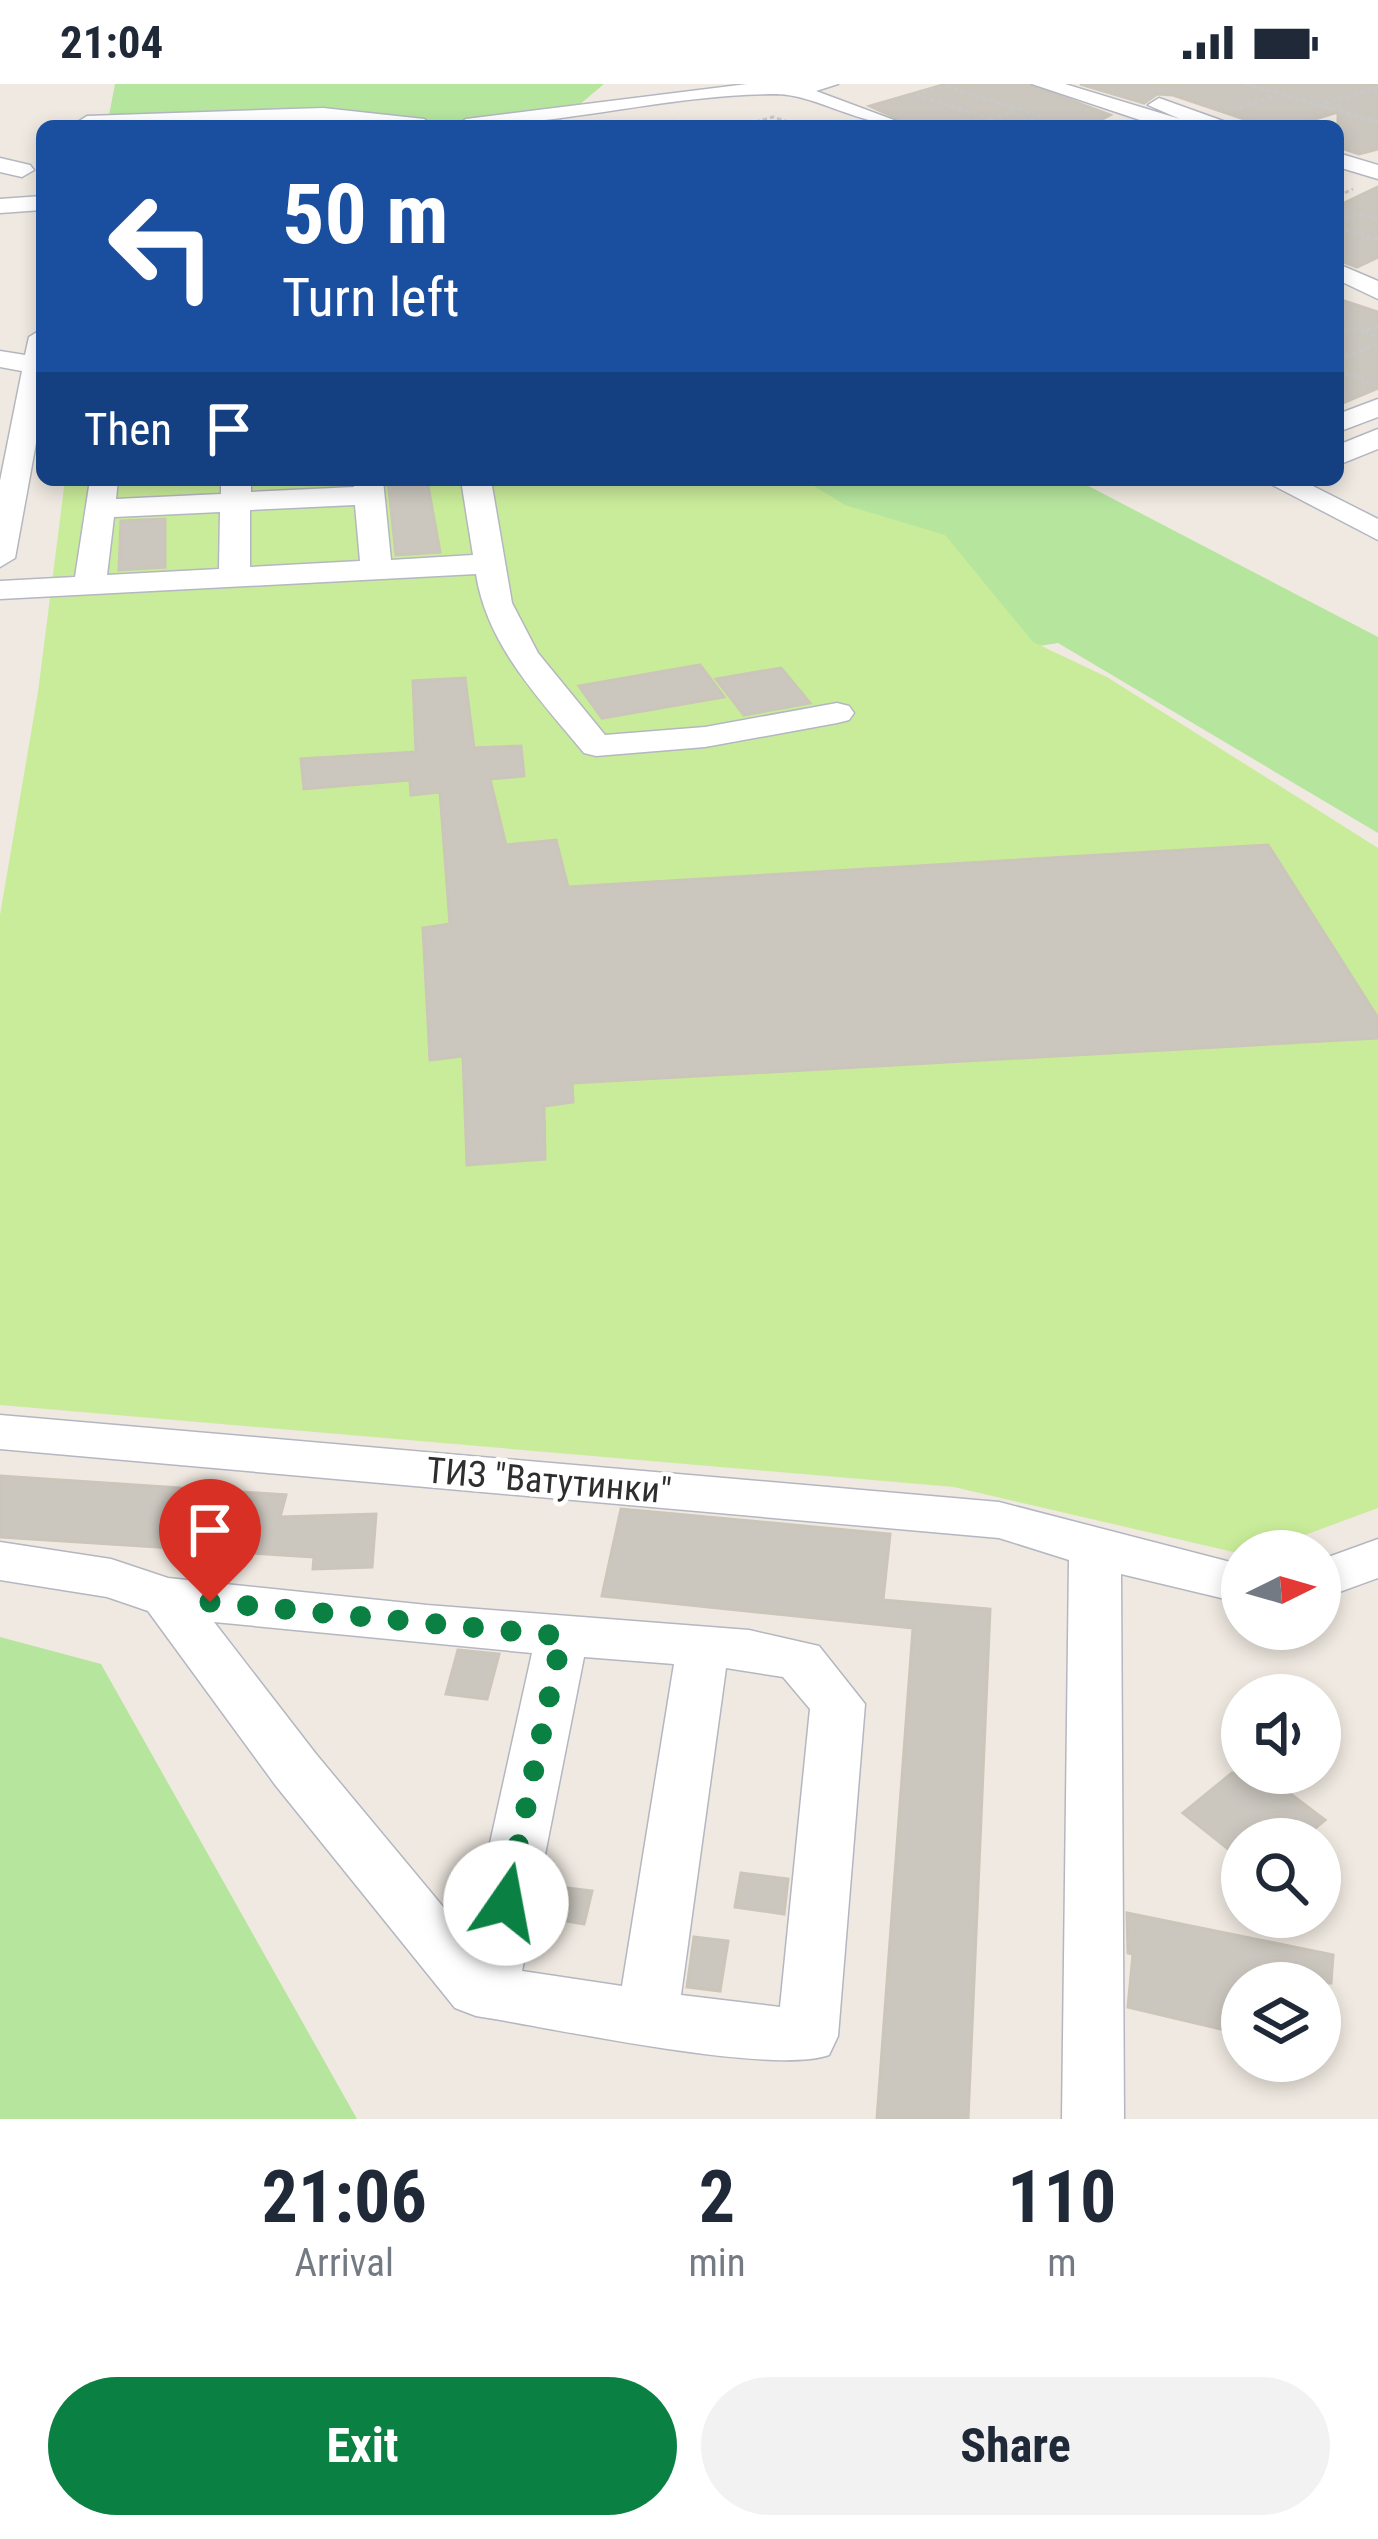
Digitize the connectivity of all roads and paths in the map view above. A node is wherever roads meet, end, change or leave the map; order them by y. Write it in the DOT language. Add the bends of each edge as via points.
graph roads {
  1 [pos="827,84"];
  2 [pos="1042,84"];
  3 [pos="1089,84"];
  4 [pos="1245,84"];
  5 [pos="914,85"];
  6 [pos="1378,87"];
  7 [pos="784,88"];
  8 [pos="753,90"];
  9 [pos="928,90"];
  10 [pos="1313,107"];
  11 [pos="1021,110"];
  12 [pos="1147,116"];
  13 [pos="89,118"];
  14 [pos="989,119"];
  15 [pos="369,120"];
  16 [pos="511,120"];
  17 [pos="643,120"];
  18 [pos="881,120"];
  19 [pos="993,120"];
  20 [pos="1031,120"];
  21 [pos="1134,120"];
  22 [pos="1159,120"];
  23 [pos="1206,120"];
  24 [pos="1378,122"];
  25 [pos="36,203"];
  26 [pos="0,206"];
  27 [pos="1344,210"];
  28 [pos="1357,213"];
  29 [pos="1378,219"];
  30 [pos="1344,221"];
  31 [pos="1344,227"];
  32 [pos="1378,239"];
  33 [pos="1344,272"];
  34 [pos="1344,274"];
  35 [pos="1378,278"];
  36 [pos="1378,291"];
  37 [pos="1378,326"];
  38 [pos="1344,329"];
  39 [pos="1364,332"];
  40 [pos="1378,340"];
  41 [pos="36,356"];
  42 [pos="1344,357"];
  43 [pos="0,359"];
  44 [pos="1344,372"];
  45 [pos="36,376"];
  46 [pos="1378,384"];
  47 [pos="1378,407"];
  48 [pos="1344,421"];
  49 [pos="1378,438"];
  50 [pos="1344,453"];
  51 [pos="477,486"];
  52 [pos="1293,486"];
  53 [pos="369,488"];
  54 [pos="236,491"];
  55 [pos="102,494"];
  56 [pos="1378,530"];
  57 [pos="0,558"];
  58 [pos="488,564"];
  59 [pos="377,572"];
  60 [pos="234,579"];
  61 [pos="90,584"];
  62 [pos="0,590"];
  63 [pos="837,713"];
  64 [pos="0,1432"];
  65 [pos="1095,1550"];
  66 [pos="1378,1558"];
  67 [pos="0,1561"];
  68 [pos="1341,1572"];
  69 [pos="1221,1578"];
  70 [pos="166,1597"];
  71 [pos="562,1636"];
  72 [pos="703,1646"];
  73 [pos="488,1991"];
  74 [pos="648,2016"];
  75 [pos="1093,2119"];
  1 -- 7 [label="street"];
  2 -- 12 [label="street"];
  3 -- 23 [label="street"];
  4 -- 10 [label="path"];
  5 -- 9 [label="path"];
  6 -- 10 [label="path"];
  7 -- 8 [label="street"];
  7 -- 18 [label="street"];
  8 -- 16 [label="street"];
  8 -- 17 [label="street"];
  9 -- 11 [label="path" via="949,87"];
  9 -- 14 [label="path" via="914,94"];
  10 -- 24 [label="path"];
  11 -- 14 [label="path"];
  11 -- 20 [label="path" via="1040,116"];
  12 -- 21 [label="street"];
  12 -- 22 [label="street"];
  13 -- 15 [label="street"];
  14 -- 19 [label="path"];
  25 -- 26 [label="street"];
  27 -- 28 [label="path"];
  28 -- 29 [label="path"];
  28 -- 30 [label="path"];
  31 -- 32 [label="path"];
  33 -- 35 [label="street"];
  34 -- 36 [label="street"];
  37 -- 39 [label="path"];
  38 -- 39 [label="path"];
  39 -- 40 [label="path"];
  40 -- 42 [label="path"];
  41 -- 43 [label="street"];
  44 -- 46 [label="path"];
  45 -- 57 [label="street"];
  47 -- 48 [label="street"];
  49 -- 50 [label="street"];
  51 -- 58 [label="street"];
  52 -- 56 [label="street"];
  53 -- 54 [label="street"];
  53 -- 59 [label="street"];
  54 -- 55 [label="street"];
  54 -- 60 [label="street"];
  55 -- 61 [label="street"];
  58 -- 59 [label="street"];
  58 -- 63 [label="street" via="496,603 524,656 596,746"];
  59 -- 60 [label="street"];
  60 -- 61 [label="street"];
  61 -- 62 [label="street"];
  64 -- 65 [label="street, ТИЗ \"Ватутинки\"" via="999,1520"];
  65 -- 69 [label="street, ТИЗ \"Ватутинки\""];
  65 -- 75 [label="street"];
  66 -- 68 [label="street"];
  67 -- 70 [label="street" via="111,1578"];
  70 -- 71 [label="street"];
  70 -- 73 [label="street" via="296,1770 476,1990"];
  71 -- 72 [label="street"];
  71 -- 73 [label="street"];
  72 -- 74 [label="street"];
  72 -- 74 [label="street" via="800,1660 838,1703 807,2036"];
  73 -- 74 [label="street"];
}
